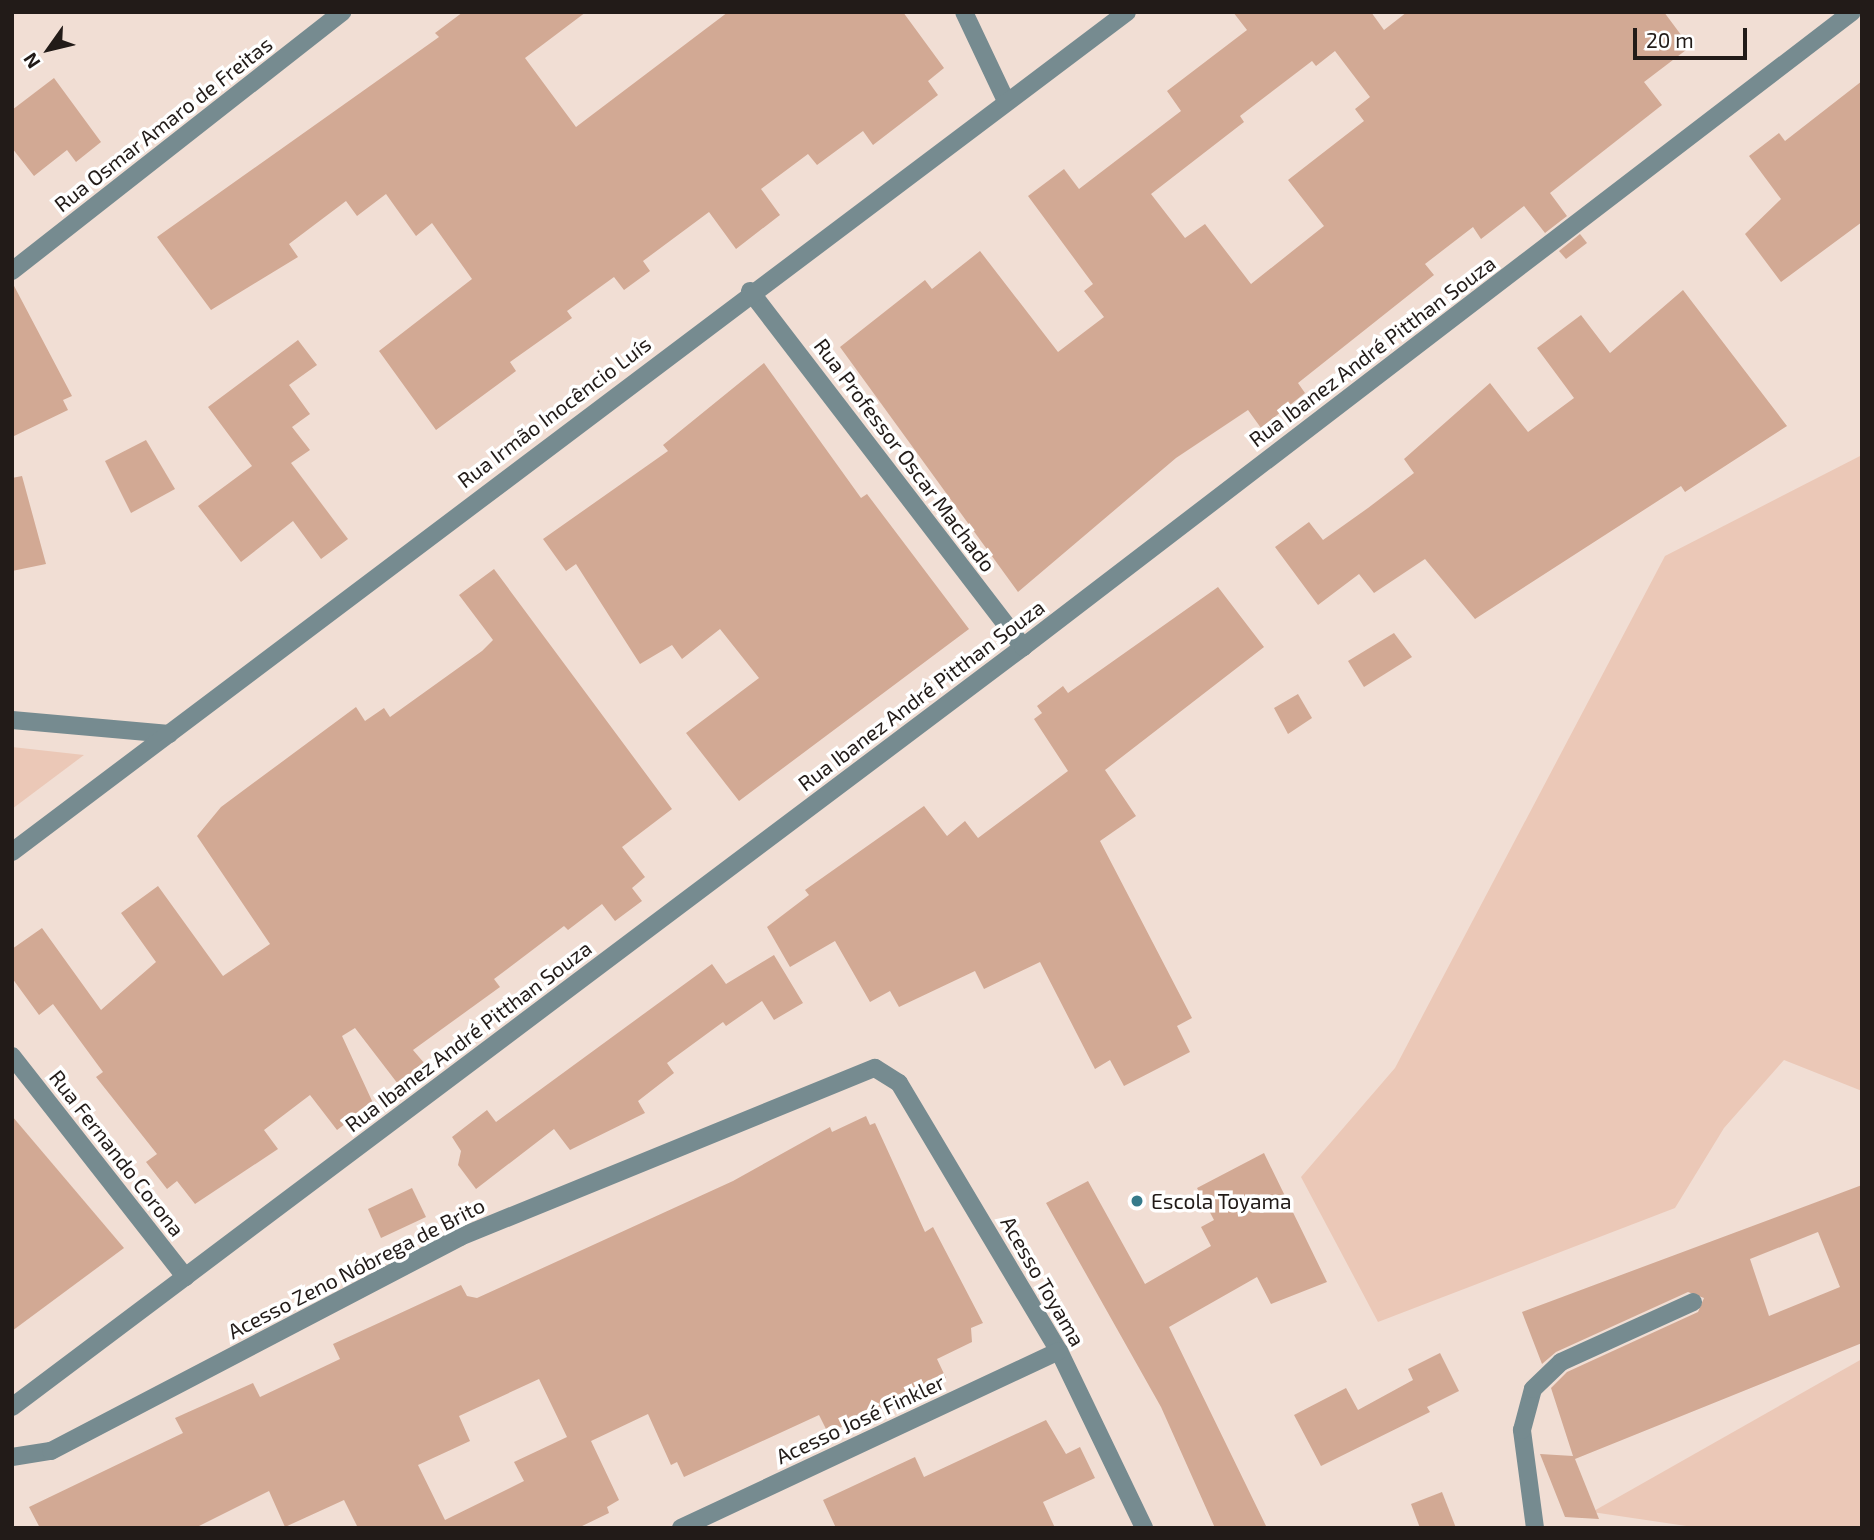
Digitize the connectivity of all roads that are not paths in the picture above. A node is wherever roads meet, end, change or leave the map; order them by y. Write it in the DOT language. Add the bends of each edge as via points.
graph roads {
  1 [pos="342,12"];
  2 [pos="964,12"];
  3 [pos="1126,12"];
  4 [pos="1852,12"];
  5 [pos="1006,101"];
  6 [pos="12,271"];
  7 [pos="750,291"];
  8 [pos="1023,647"];
  9 [pos="12,720"];
  10 [pos="169,734"];
  11 [pos="12,852"];
  12 [pos="12,1056"];
  13 [pos="882,1070"];
  14 [pos="186,1277"];
  15 [pos="1693,1302"];
  16 [pos="1059,1351"];
  17 [pos="12,1407"];
  18 [pos="12,1457"];
  19 [pos="681,1528"];
  20 [pos="1144,1528"];
  21 [pos="1535,1528"];
  1 -- 6 [label="street, Rua Osmar Amaro de Freitas"];
  2 -- 5 [label="street"];
  3 -- 5 [label="street, Rua Irmão Inocêncio Luís"];
  4 -- 8 [label="street, Rua Ibanez André Pitthan Souza"];
  5 -- 7 [label="street, Rua Irmão Inocêncio Luís"];
  7 -- 8 [label="street, Rua Professor Oscar Machado"];
  7 -- 10 [label="street, Rua Irmão Inocêncio Luís"];
  8 -- 14 [label="street, Rua Ibanez André Pitthan Souza"];
  9 -- 10 [label="street"];
  10 -- 11 [label="street, Rua Irmão Inocêncio Luís"];
  12 -- 14 [label="street, Rua Fernando Corona"];
  13 -- 16 [label="street, Acesso Toyama" via="898,1083"];
  13 -- 18 [label="street, Acesso Zeno Nóbrega de Brito" via="867,1068 460,1237 51,1451"];
  14 -- 17 [label="street, Rua Ibanez André Pitthan Souza"];
  15 -- 21 [label="street" via="1561,1362 1533,1389 1522,1430"];
  16 -- 19 [label="street, Acesso José Finkler"];
  16 -- 20 [label="street, Acesso Toyama"];
}
